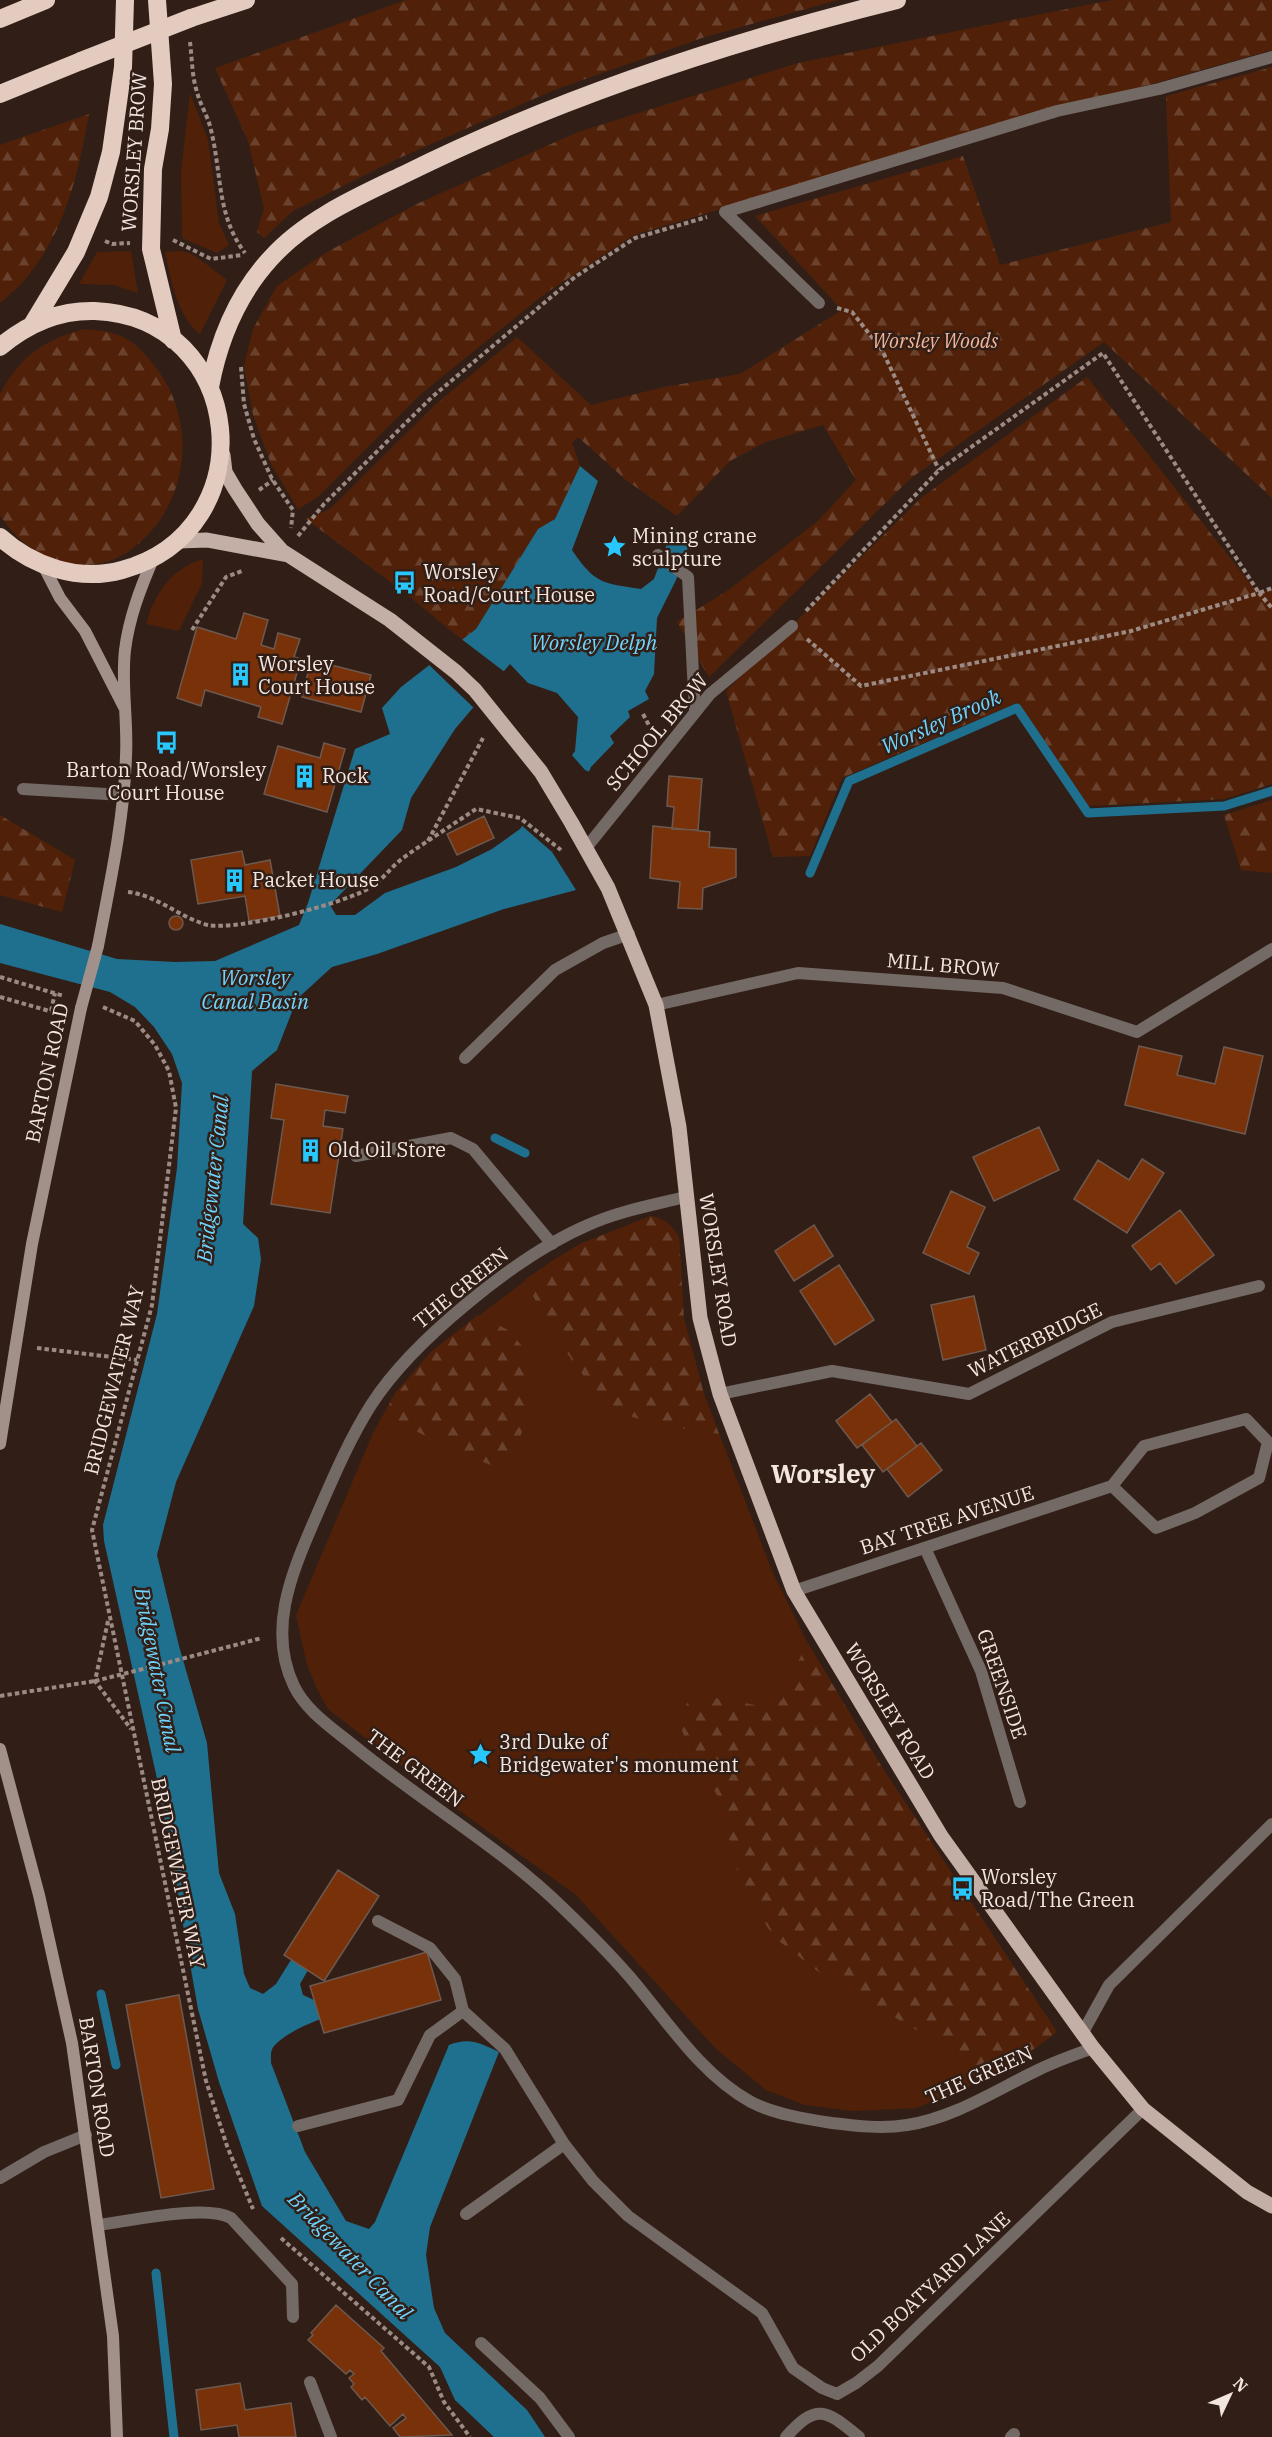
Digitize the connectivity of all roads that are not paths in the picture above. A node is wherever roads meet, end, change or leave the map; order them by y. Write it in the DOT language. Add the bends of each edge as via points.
graph roads {
  1 [pos="46,0"];
  2 [pos="125,0"];
  3 [pos="157,0"];
  4 [pos="246,0"];
  5 [pos="897,0"];
  6 [pos="0,19"];
  7 [pos="1272,57"];
  8 [pos="0,94"];
  9 [pos="819,303"];
  10 [pos="32,325"];
  11 [pos="173,340"];
  12 [pos="0,347"];
  13 [pos="210,387"];
  14 [pos="222,448"];
  15 [pos="3,540"];
  16 [pos="178,541"];
  17 [pos="288,555"];
  18 [pos="658,555"];
  19 [pos="153,559"];
  20 [pos="43,564"];
  21 [pos="792,626"];
  22 [pos="126,711"];
  23 [pos="695,712"];
  24 [pos="23,789"];
  25 [pos="123,795"];
  26 [pos="586,848"];
  27 [pos="629,934"];
  28 [pos="1272,949"];
  29 [pos="656,1005"];
  30 [pos="465,1058"];
  31 [pos="356,1156"];
  32 [pos="685,1197"];
  33 [pos="552,1244"];
  34 [pos="1259,1286"];
  35 [pos="720,1394"];
  36 [pos="0,1444"];
  37 [pos="1112,1486"];
  38 [pos="925,1548"];
  39 [pos="794,1592"];
  40 [pos="0,1749"];
  41 [pos="1020,1802"];
  42 [pos="1272,1824"];
  43 [pos="378,1921"];
  44 [pos="463,2011"];
  45 [pos="1082,2034"];
  46 [pos="1093,2048"];
  47 [pos="1143,2109"];
  48 [pos="298,2126"];
  49 [pos="86,2135"];
  50 [pos="564,2144"];
  51 [pos="0,2178"];
  52 [pos="1272,2206"];
  53 [pos="466,2214"];
  54 [pos="99,2225"];
  55 [pos="293,2317"];
  56 [pos="481,2343"];
  57 [pos="310,2382"];
  58 [pos="117,2437"];
  59 [pos="331,2437"];
  60 [pos="569,2437"];
  61 [pos="786,2437"];
  62 [pos="859,2437"];
  1 -- 6 [label="highway"];
  2 -- 10 [label="highway, WORSLEY BROW" via="123,67 111,152 99,197 86,232"];
  3 -- 11 [label="highway, WORSLEY BROW" via="163,84 153,169 151,242"];
  4 -- 8 [label="highway, bridge" via="190,26 81,61"];
  5 -- 13 [label="highway" via="782,28 713,50 534,117 366,193 318,220 271,258 227,323"];
  7 -- 9 [label="street" via="1159,89 1057,111 725,212"];
  10 -- 11 [label="highway" via="67,313 105,311 141,321"];
  10 -- 12 [label="highway"];
  11 -- 13 [label="highway" via="201,370"];
  13 -- 14 [label="highway" via="220,417"];
  14 -- 16 [label="highway" via="220,469 209,499 193,526"];
  14 -- 17 [label="main road, WORSLEY ROAD" via="225,472 235,489 258,524"];
  15 -- 20 [label="highway"];
  16 -- 17 [label="main road, WORSLEY ROAD" via="207,540"];
  16 -- 19 [label="highway"];
  17 -- 26 [label="main road, WORSLEY ROAD" via="390,621 469,684 541,772"];
  18 -- 23 [label="street" via="688,577"];
  19 -- 20 [label="highway" via="99,574"];
  19 -- 22 [label="main road, BARTON ROAD" via="127,636"];
  20 -- 22 [label="main road, BARTON ROAD" via="60,598 85,631"];
  21 -- 23 [label="street, SCHOOL BROW" via="710,694"];
  22 -- 25 [label="main road, BARTON ROAD"];
  23 -- 26 [label="street, SCHOOL BROW"];
  24 -- 25 [label="street"];
  25 -- 36 [label="main road, BARTON ROAD, bridge" via="98,946 78,1008 32,1244"];
  26 -- 27 [label="main road, WORSLEY ROAD"];
  27 -- 29 [label="main road, WORSLEY ROAD"];
  27 -- 30 [label="street" via="603,943 555,970"];
  28 -- 29 [label="street, MILL BROW" via="1137,1032 1003,988 798,974"];
  29 -- 32 [label="main road, WORSLEY ROAD" via="679,1127"];
  31 -- 33 [label="street" via="451,1138 473,1149"];
  32 -- 33 [label="street, THE GREEN" via="592,1223"];
  32 -- 35 [label="main road, WORSLEY ROAD" via="700,1318"];
  33 -- 46 [label="street, THE GREEN" via="460,1309 400,1367 353,1434 304,1544 282,1613 280,1634 295,1688 309,1707 362,1753 559,1903 629,1976 703,2063 754,2104 831,2123 910,2125 961,2108 1042,2067"];
  34 -- 35 [label="street, WATERBRIDGE" via="1112,1322 969,1394 832,1371"];
  35 -- 39 [label="main road, WORSLEY ROAD"];
  37 -- 37 [label="street" via="1144,1446 1246,1419 1268,1442 1259,1478 1195,1513 1156,1528"];
  37 -- 38 [label="street, BAY TREE AVENUE"];
  38 -- 39 [label="street, BAY TREE AVENUE"];
  38 -- 41 [label="street, GREENSIDE" via="981,1671"];
  39 -- 45 [label="main road, WORSLEY ROAD" via="941,1836"];
  40 -- 49 [label="main road, BARTON ROAD" via="58,1974"];
  42 -- 45 [label="street" via="1109,1985"];
  43 -- 44 [label="street" via="430,1948 455,1979"];
  44 -- 48 [label="street" via="430,2035 398,2100"];
  44 -- 50 [label="street, OLD BOATYARD LANE" via="505,2049"];
  45 -- 46 [label="main road, WORSLEY ROAD"];
  46 -- 47 [label="main road, WORSLEY ROAD"];
  47 -- 50 [label="street, OLD BOATYARD LANE" via="878,2366 837,2394 793,2368 762,2313 628,2216"];
  47 -- 52 [label="main road, WORSLEY ROAD" via="1247,2192"];
  49 -- 51 [label="street" via="44,2152"];
  49 -- 54 [label="main road, BARTON ROAD"];
  50 -- 53 [label="street"];
  54 -- 55 [label="street" via="205,2211 224,2214 292,2284"];
  54 -- 58 [label="main road, BARTON ROAD" via="113,2336"];
  56 -- 60 [label="street" via="540,2398"];
  57 -- 59 [label="street"];
  61 -- 62 [label="street" via="802,2419 818,2413 833,2415"];
}
